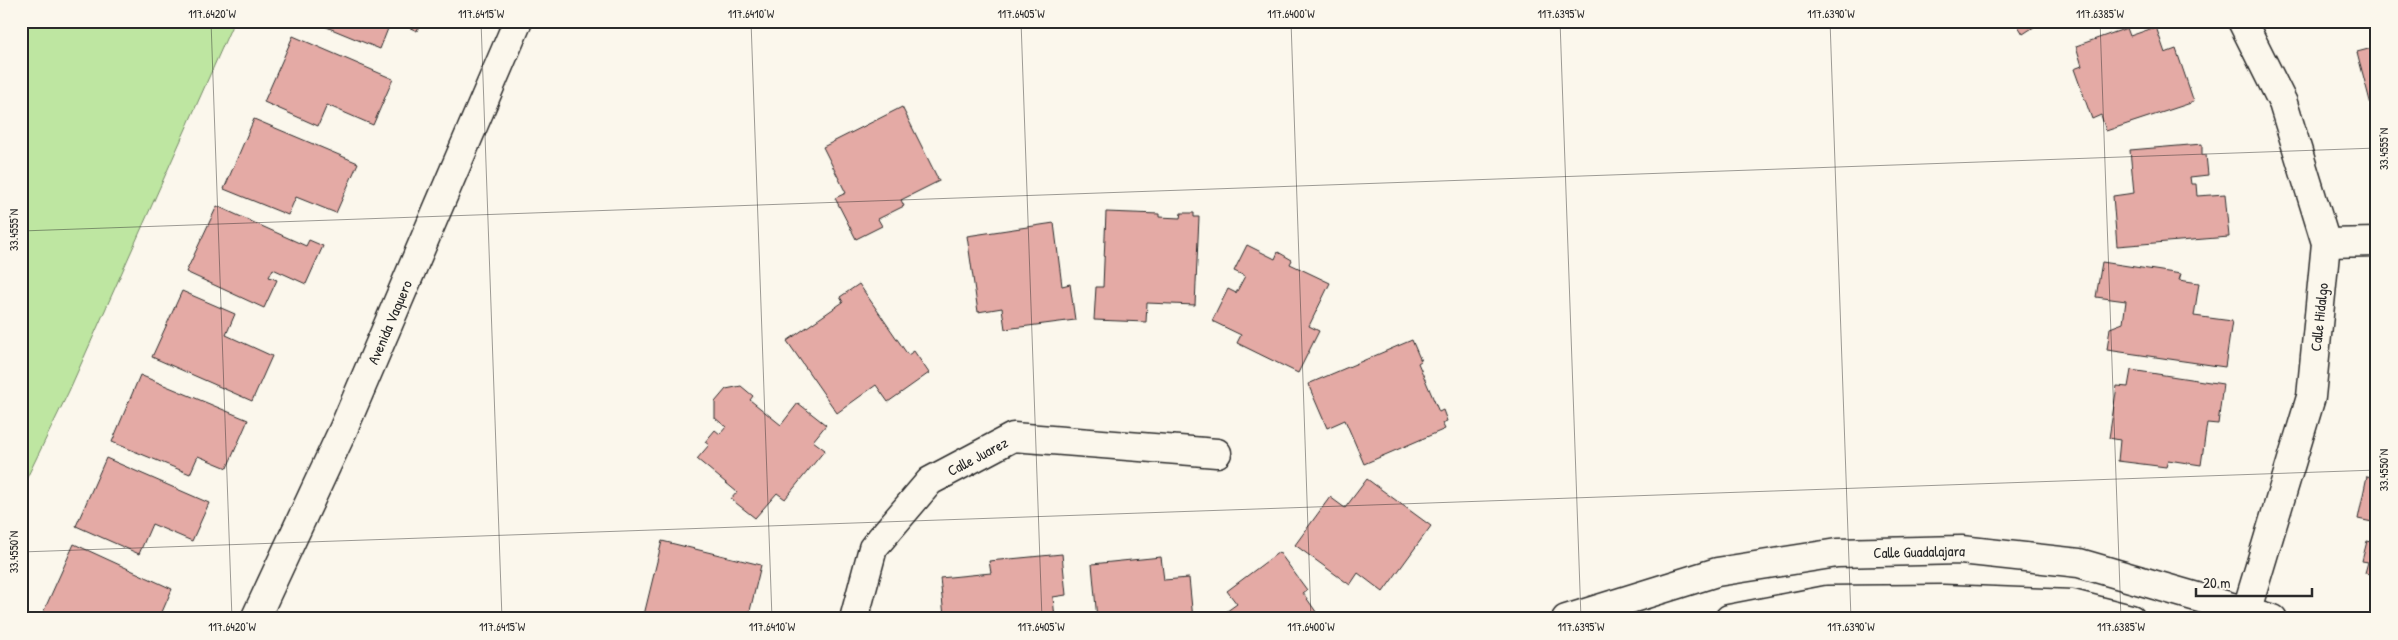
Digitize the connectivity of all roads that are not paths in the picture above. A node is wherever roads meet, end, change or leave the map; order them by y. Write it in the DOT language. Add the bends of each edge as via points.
graph roads {
  1 [pos="518,21"];
  2 [pos="2242,21"];
  3 [pos="2377,242"];
  4 [pos="2326,244"];
  5 [pos="1217,453"];
  6 [pos="2245,614"];
  7 [pos="255,619"];
  8 [pos="854,619"];
  9 [pos="1566,619"];
  10 [pos="1729,619"];
  11 [pos="2131,619"];
  12 [pos="2273,619"];
  1 -- 7 [label="street, Avenida Vaquero" via="343,430"];
  2 -- 4 [label="street, Calle Hidalgo" via="2283,103"];
  3 -- 4 [label="street"];
  4 -- 6 [label="street, Calle Hidalgo" via="2311,396"];
  5 -- 8 [label="street, Calle Juarez" via="1013,437 930,482 873,548"];
  6 -- 9 [label="street, Calle Guadalajara" via="2079,563 1961,550 1837,554 1717,572"];
  6 -- 12 [label="street, Calle Guadalajara"];
  10 -- 11 [label="street" via="1827,600 1943,599 2072,604"];
}
